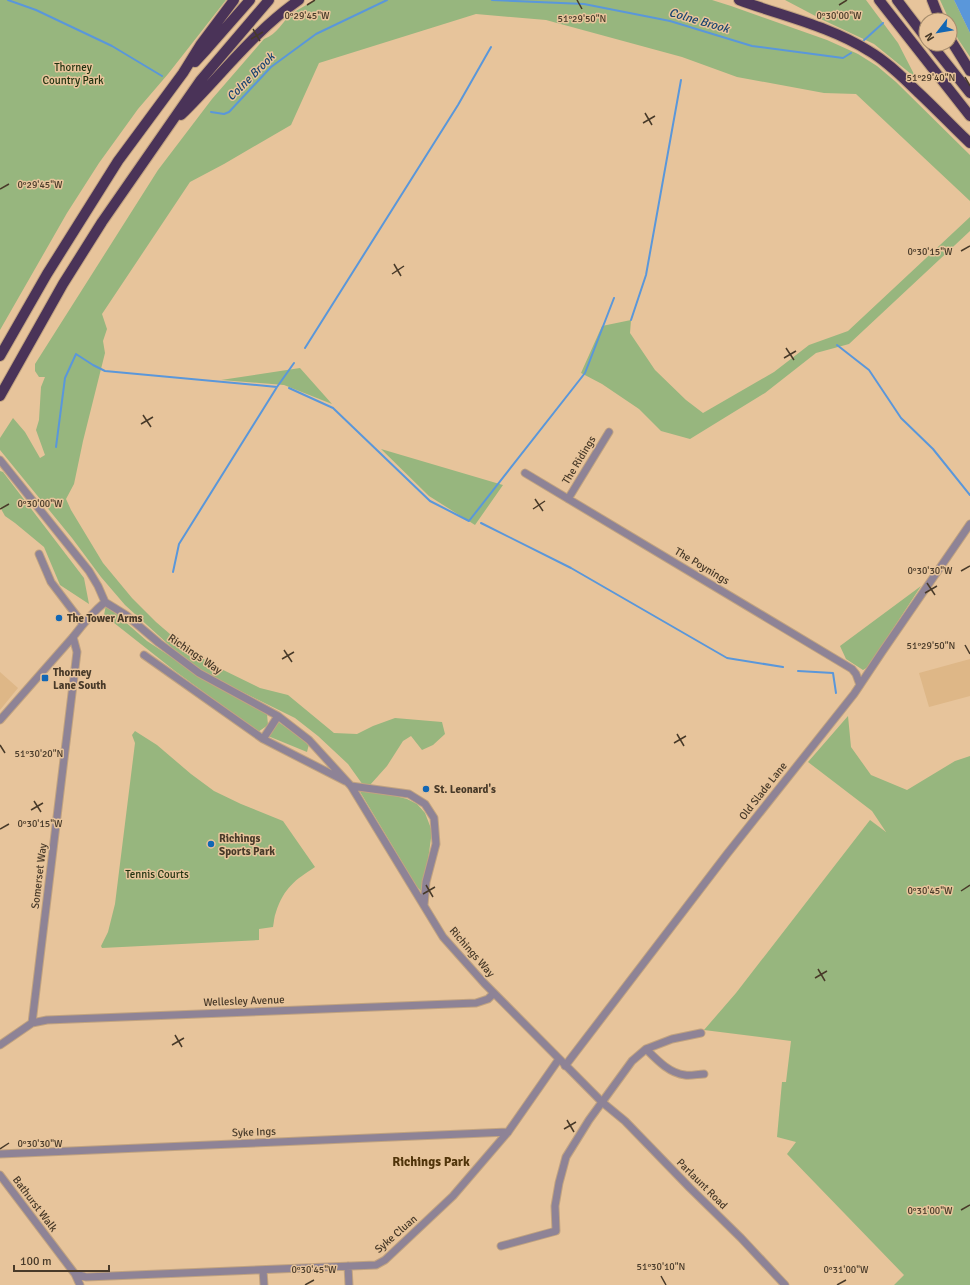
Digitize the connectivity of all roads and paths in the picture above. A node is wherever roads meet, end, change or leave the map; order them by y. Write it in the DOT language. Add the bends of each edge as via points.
graph roads {
  1 [pos="234,0"];
  2 [pos="250,0"];
  3 [pos="269,0"];
  4 [pos="299,0"];
  5 [pos="739,0"];
  6 [pos="759,0"];
  7 [pos="879,0"];
  8 [pos="897,0"];
  9 [pos="932,0"];
  10 [pos="937,12"];
  11 [pos="794,18"];
  12 [pos="918,28"];
  13 [pos="937,52"];
  14 [pos="958,52"];
  15 [pos="970,71"];
  16 [pos="183,73"];
  17 [pos="970,93"];
  18 [pos="970,116"];
  19 [pos="170,126"];
  20 [pos="970,143"];
  21 [pos="0,356"];
  22 [pos="0,396"];
  23 [pos="609,432"];
  24 [pos="0,460"];
  25 [pos="525,473"];
  26 [pos="568,499"];
  27 [pos="970,524"];
  28 [pos="39,554"];
  29 [pos="105,602"];
  30 [pos="83,624"];
  31 [pos="73,637"];
  32 [pos="144,655"];
  33 [pos="860,685"];
  34 [pos="278,716"];
  35 [pos="0,720"];
  36 [pos="263,739"];
  37 [pos="351,785"];
  38 [pos="424,905"];
  39 [pos="494,993"];
  40 [pos="32,1023"];
  41 [pos="701,1033"];
  42 [pos="0,1045"];
  43 [pos="646,1049"];
  44 [pos="559,1059"];
  45 [pos="565,1066"];
  46 [pos="704,1074"];
  47 [pos="602,1102"];
  48 [pos="508,1132"];
  49 [pos="0,1154"];
  50 [pos="0,1175"];
  51 [pos="501,1246"];
  52 [pos="348,1266"];
  53 [pos="263,1270"];
  54 [pos="75,1274"];
  55 [pos="80,1285"];
  56 [pos="264,1285"];
  57 [pos="349,1285"];
  58 [pos="785,1285"];
  1 -- 16 [label="highway"];
  2 -- 16 [label="highway"];
  3 -- 19 [label="highway" via="200,81"];
  4 -- 19 [label="highway" via="258,34"];
  5 -- 11 [label="highway"];
  6 -- 11 [label="highway"];
  7 -- 18 [label="highway"];
  8 -- 12 [label="highway"];
  9 -- 10 [label="highway"];
  11 -- 20 [label="highway" via="870,51 899,74"];
  13 -- 17 [label="highway"];
  14 -- 15 [label="highway"];
  16 -- 21 [label="highway" via="114,168 47,274"];
  19 -- 22 [label="highway" via="85,248"];
  23 -- 26 [label="street, The Ridings"];
  24 -- 29 [label="street" via="89,571"];
  25 -- 26 [label="street, The Poynings"];
  26 -- 33 [label="street, The Poynings" via="852,669"];
  27 -- 33 [label="street, Old Slade Lane"];
  28 -- 30 [label="street" via="51,582"];
  29 -- 30 [label="street"];
  29 -- 34 [label="street, Richings Way" via="199,673"];
  30 -- 31 [label="street"];
  31 -- 35 [label="street"];
  31 -- 40 [label="street, Somerset Way" via="77,652"];
  32 -- 36 [label="street"];
  33 -- 45 [label="street, Old Slade Lane"];
  34 -- 36 [label="street"];
  34 -- 37 [label="street, Richings Way" via="309,740"];
  36 -- 37 [label="street"];
  37 -- 38 [label="street, Richings Way"];
  37 -- 38 [label="street" via="409,794 426,804 434,818 436,844 426,882"];
  38 -- 39 [label="street, Richings Way" via="443,937"];
  39 -- 40 [label="street, Wellesley Avenue" via="488,999 476,1003"];
  39 -- 44 [label="street, Richings Way"];
  40 -- 42 [label="street, Wellesley Avenue"];
  41 -- 43 [label="street" via="672,1039"];
  43 -- 46 [label="street" via="670,1070 685,1075"];
  43 -- 47 [label="street" via="632,1061"];
  44 -- 45 [label="street, Richings Way"];
  44 -- 48 [label="street, Syke Cluan"];
  45 -- 47 [label="street, Parlaunt Road"];
  47 -- 51 [label="street" via="566,1157 555,1206 556,1231"];
  47 -- 58 [label="street, Parlaunt Road" via="625,1121"];
  48 -- 49 [label="street, Syke Ings"];
  48 -- 52 [label="street, Syke Cluan" via="453,1196 385,1260 376,1265"];
  50 -- 54 [label="street, Bathurst Walk"];
  52 -- 53 [label="street, Syke Cluan"];
  52 -- 57 [label="street"];
  53 -- 54 [label="street, Syke Cluan" via="86,1277"];
  53 -- 56 [label="street"];
  54 -- 55 [label="street, Bathurst Walk"];
}
